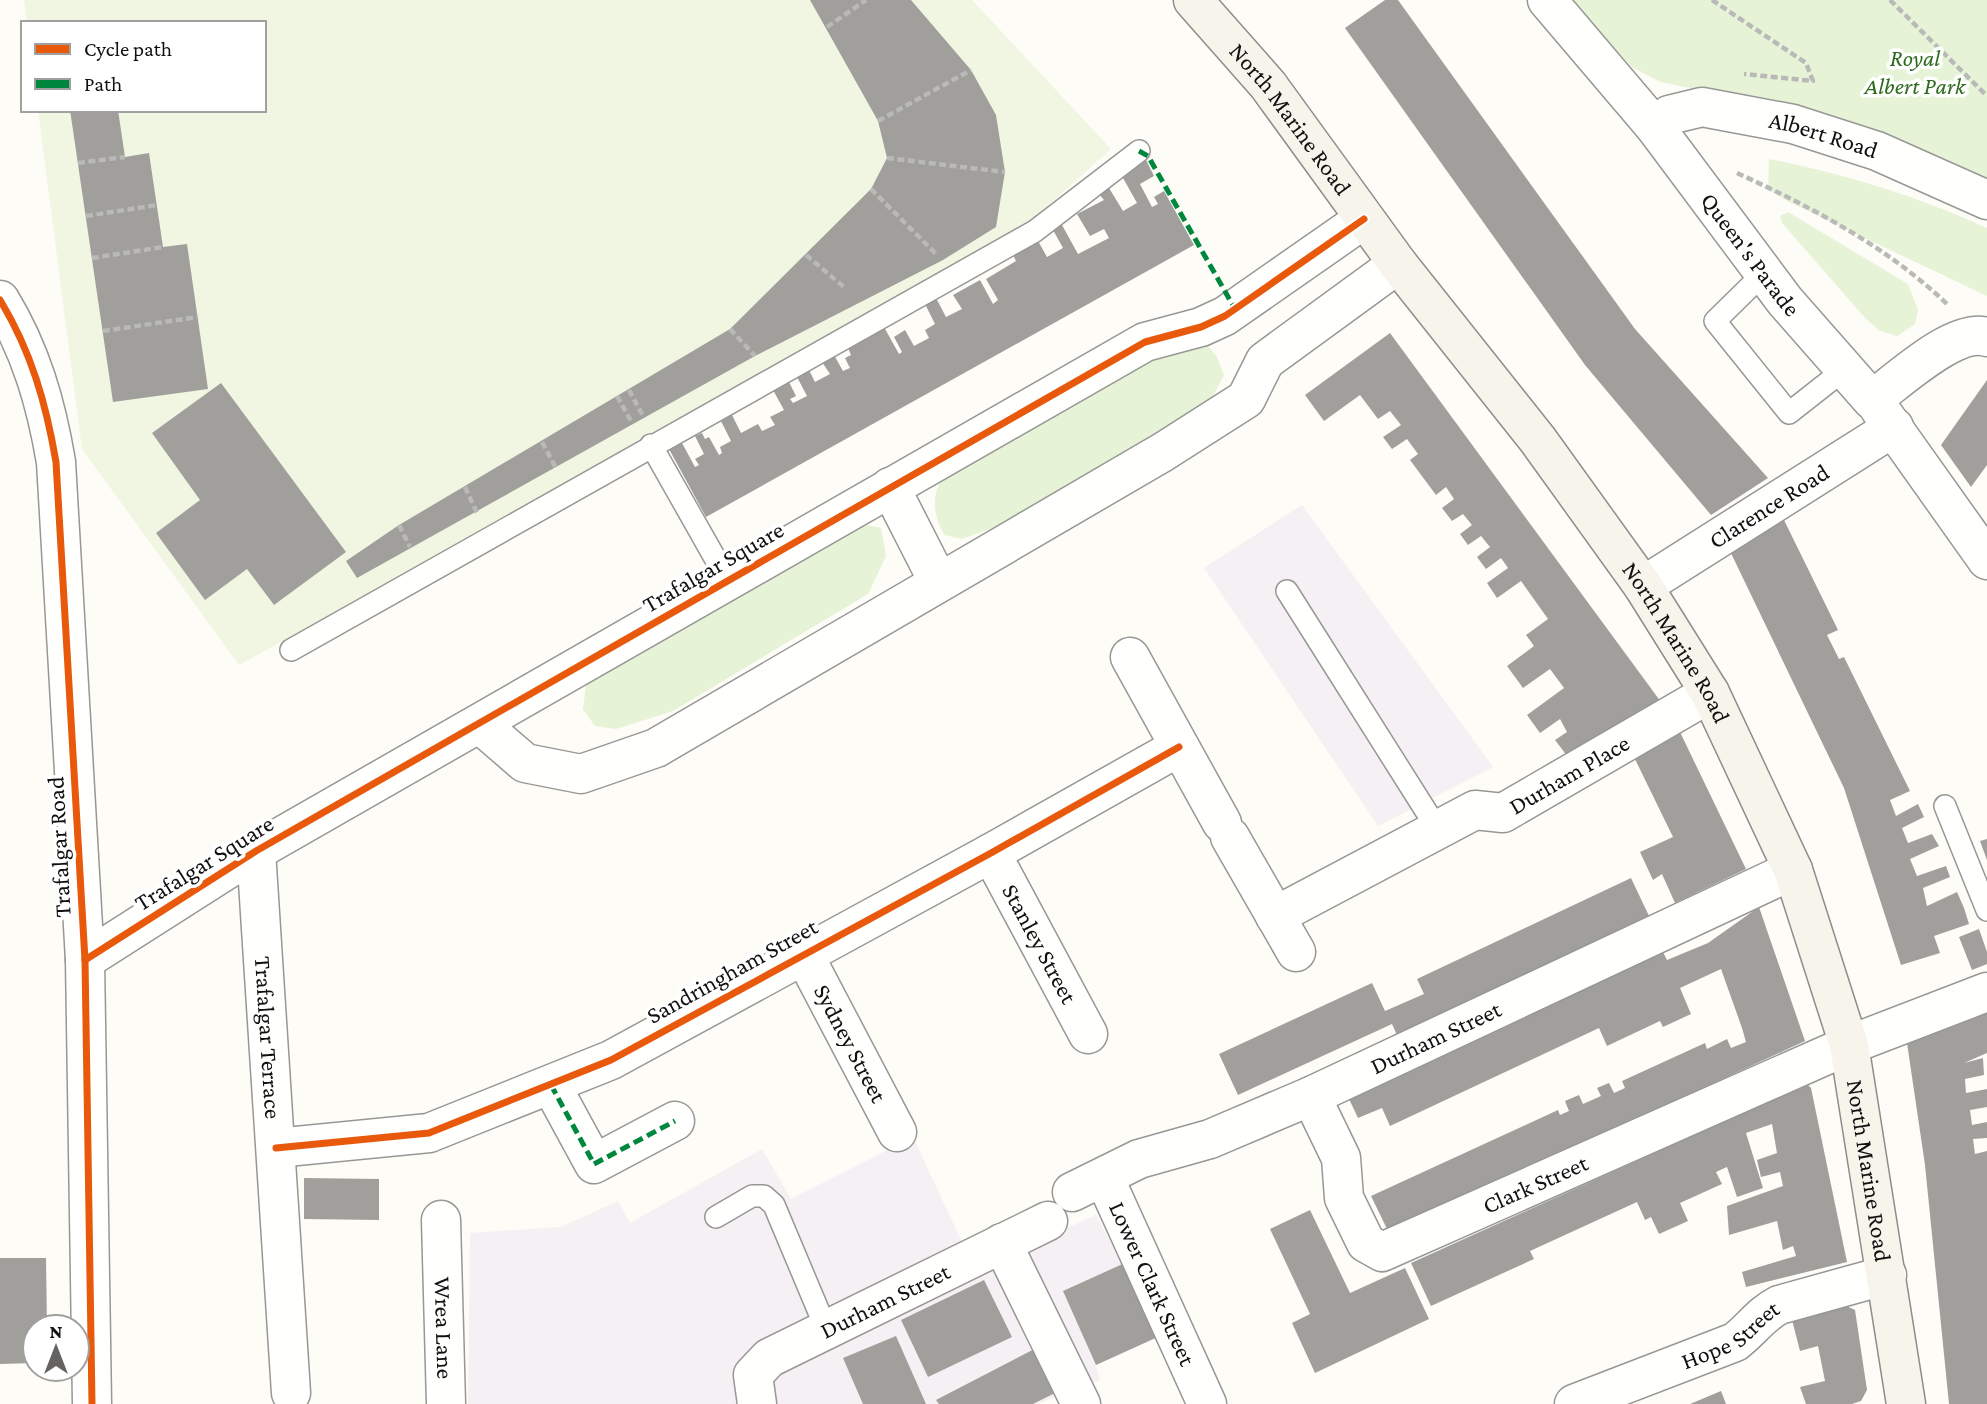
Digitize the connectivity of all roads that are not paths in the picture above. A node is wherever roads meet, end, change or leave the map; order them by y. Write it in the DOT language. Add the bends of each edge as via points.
graph roads {
  1 [pos="1194,0"];
  2 [pos="1547,0"];
  3 [pos="1655,127"];
  4 [pos="1139,151"];
  5 [pos="1987,200"];
  6 [pos="1364,219"];
  7 [pos="1398,264"];
  8 [pos="1764,273"];
  9 [pos="0,300"];
  10 [pos="1983,336"];
  11 [pos="1845,369"];
  12 [pos="1883,414"];
  13 [pos="651,445"];
  14 [pos="890,487"];
  15 [pos="1987,560"];
  16 [pos="728,581"];
  17 [pos="939,581"];
  18 [pos="1643,586"];
  19 [pos="1287,591"];
  20 [pos="290,650"];
  21 [pos="1130,657"];
  22 [pos="1710,693"];
  23 [pos="481,725"];
  24 [pos="1179,747"];
  25 [pos="1945,806"];
  26 [pos="1438,830"];
  27 [pos="256,851"];
  28 [pos="991,853"];
  29 [pos="1793,870"];
  30 [pos="1987,910"];
  31 [pos="1275,916"];
  32 [pos="1296,952"];
  33 [pos="803,953"];
  34 [pos="85,960"];
  35 [pos="1987,992"];
  36 [pos="1088,1034"];
  37 [pos="1849,1045"];
  38 [pos="551,1085"];
  39 [pos="1311,1096"];
  40 [pos="676,1121"];
  41 [pos="897,1132"];
  42 [pos="276,1148"];
  43 [pos="1088,1185"];
  44 [pos="716,1217"];
  45 [pos="1048,1221"];
  46 [pos="430,1243"];
  47 [pos="1002,1243"];
  48 [pos="1887,1275"];
  49 [pos="827,1331"];
  50 [pos="291,1393"];
  51 [pos="1193,1400"];
  52 [pos="92,1404"];
  53 [pos="446,1404"];
  54 [pos="757,1404"];
  55 [pos="1081,1404"];
  56 [pos="1574,1404"];
  57 [pos="1906,1404"];
  1 -- 6 [label="main road, North Marine Road" via="1268,85"];
  2 -- 3 [label="street, Queen's Parade"];
  3 -- 5 [label="street, Albert Road" via="1669,115 1702,107 1793,124 1877,151"];
  3 -- 8 [label="street, Queen's Parade"];
  4 -- 13 [label="lane" via="1035,231"];
  6 -- 7 [label="main road, North Marine Road"];
  6 -- 14 [label="street, Trafalgar Square" via="1224,316 1145,342"];
  7 -- 17 [label="street" via="1265,361 1247,399"];
  7 -- 18 [label="main road, North Marine Road" via="1538,440"];
  8 -- 11 [label="street, Queen's Parade"];
  8 -- 11 [label="lane" via="1715,321 1789,413"];
  9 -- 34 [label="street, Trafalgar Road" via="21,335 47,405 56,462"];
  10 -- 12 [label="street" via="1945,345"];
  11 -- 12 [label="street, Queen's Parade"];
  12 -- 15 [label="street, Queen's Parade"];
  12 -- 18 [label="street, Clarence Road"];
  13 -- 16 [label="lane"];
  13 -- 20 [label="lane"];
  14 -- 16 [label="street, Trafalgar Square"];
  14 -- 17 [label="street"];
  16 -- 23 [label="street, Trafalgar Square"];
  17 -- 23 [label="street" via="656,748 582,774 526,763"];
  18 -- 22 [label="main road, North Marine Road"];
  19 -- 26 [label="lane"];
  21 -- 24 [label="street"];
  22 -- 26 [label="street, Durham Place" via="1503,813 1475,810"];
  22 -- 29 [label="main road, North Marine Road"];
  23 -- 27 [label="street, Trafalgar Square"];
  24 -- 28 [label="street, Sandringham Street"];
  24 -- 31 [label="street"];
  25 -- 30 [label="lane"];
  26 -- 31 [label="street, Durham Place"];
  27 -- 34 [label="street, Trafalgar Square"];
  27 -- 42 [label="street, Trafalgar Terrace"];
  28 -- 33 [label="street, Sandringham Street"];
  28 -- 36 [label="street, Stanley Street"];
  29 -- 37 [label="main road, North Marine Road"];
  29 -- 39 [label="street, Durham Street"];
  31 -- 32 [label="street"];
  33 -- 38 [label="street, Sandringham Street" via="611,1060"];
  33 -- 41 [label="street, Sydney Street"];
  34 -- 52 [label="street, Trafalgar Road"];
  35 -- 37 [label="street"];
  37 -- 39 [label="street, Clark Street" via="1382,1252 1366,1243 1344,1198 1341,1158"];
  37 -- 48 [label="main road, North Marine Road"];
  38 -- 40 [label="street" via="594,1164"];
  38 -- 42 [label="street, Sandringham Street" via="429,1133"];
  39 -- 43 [label="street, Durham Street" via="1210,1139 1139,1159"];
  42 -- 50 [label="street, Trafalgar Terrace"];
  43 -- 51 [label="street, Lower Clark Street"];
  44 -- 49 [label="lane" via="752,1196 765,1196 774,1205"];
  45 -- 47 [label="street, Durham Street"];
  46 -- 53 [label="street, Wrea Lane"];
  47 -- 49 [label="street, Durham Street"];
  47 -- 55 [label="street"];
  48 -- 56 [label="street, Hope Street" via="1779,1305 1764,1313 1751,1331 1735,1342"];
  48 -- 57 [label="main road, North Marine Road"];
  49 -- 54 [label="street, Durham Street" via="769,1358 753,1375"];
}
